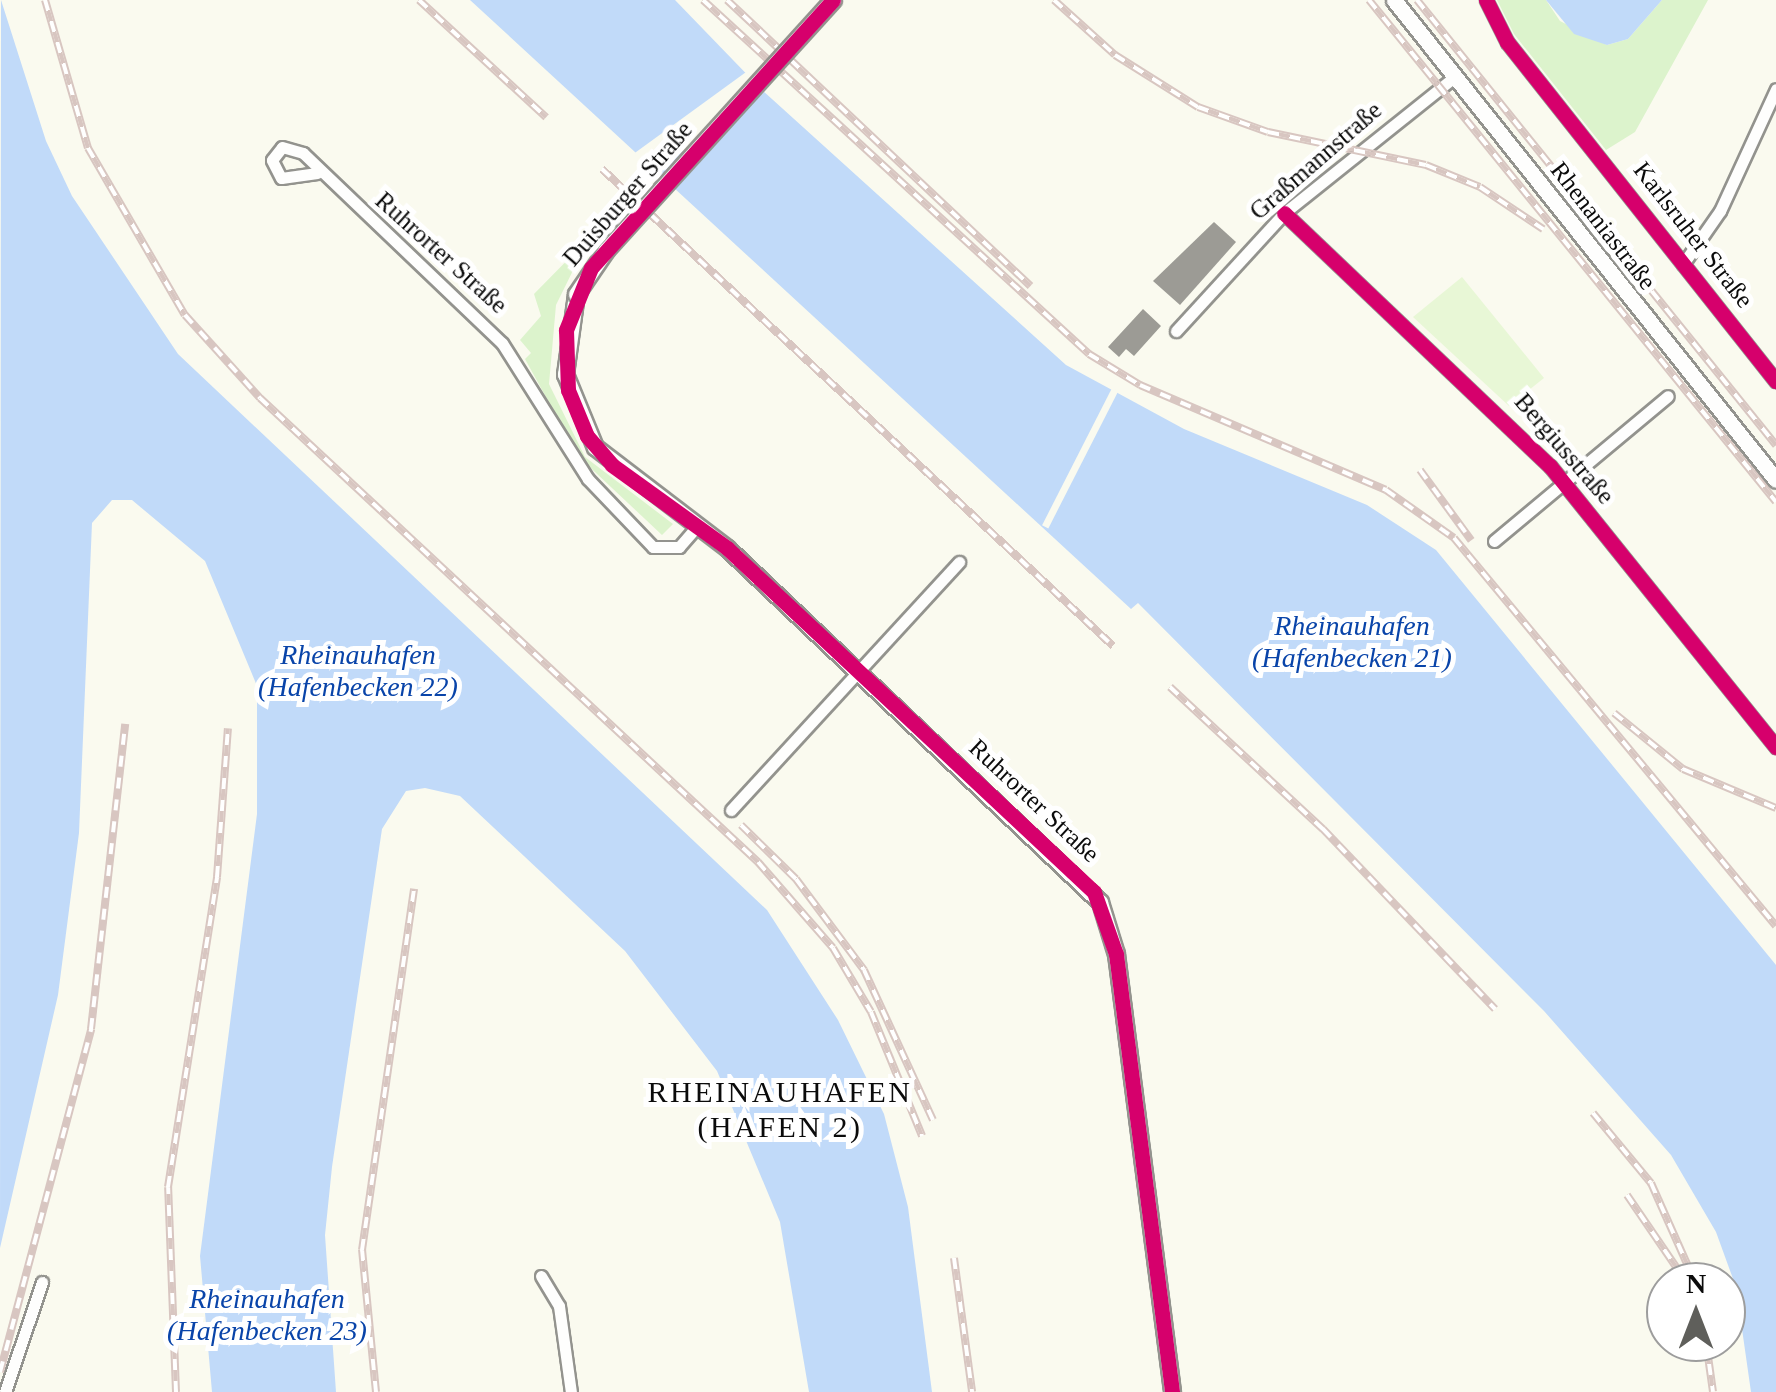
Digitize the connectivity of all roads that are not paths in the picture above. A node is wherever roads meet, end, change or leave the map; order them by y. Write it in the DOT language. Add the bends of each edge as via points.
graph roads {
  1 [pos="832,0"];
  2 [pos="1394,0"];
  3 [pos="1486,0"];
  4 [pos="1453,78"];
  5 [pos="1776,88"];
  6 [pos="317,173"];
  7 [pos="1284,212"];
  8 [pos="1683,264"];
  9 [pos="1176,331"];
  10 [pos="1776,380"];
  11 [pos="1668,396"];
  12 [pos="1776,480"];
  13 [pos="1564,484"];
  14 [pos="698,526"];
  15 [pos="1494,541"];
  16 [pos="960,562"];
  17 [pos="860,670"];
  18 [pos="1776,747"];
  19 [pos="731,810"];
  20 [pos="541,1276"];
  21 [pos="42,1282"];
  22 [pos="6,1392"];
  23 [pos="571,1392"];
  24 [pos="1172,1392"];
  1 -- 14 [label="street, Duisburger Straße, bridge" via="606,250 576,294 564,374 582,427 622,474"];
  2 -- 4 [label="street, Rhenaniastraße"];
  3 -- 8 [label="street, Karlsruher Straße" via="1508,42"];
  4 -- 7 [label="street, Graßmannstraße"];
  4 -- 12 [label="street, Rhenaniastraße"];
  5 -- 8 [label="street" via="1720,211"];
  6 -- 14 [label="street, Ruhrorter Straße" via="502,342 588,479 653,547 679,547"];
  7 -- 9 [label="street, Graßmannstraße"];
  7 -- 13 [label="street, Bergiusstraße" via="1494,406"];
  8 -- 10 [label="street, Karlsruher Straße"];
  11 -- 13 [label="street"];
  13 -- 15 [label="street"];
  13 -- 18 [label="street, Bergiusstraße"];
  14 -- 17 [label="street, Ruhrorter Straße"];
  16 -- 17 [label="street"];
  17 -- 19 [label="street"];
  17 -- 24 [label="street, Ruhrorter Straße" via="1081,877 1106,915"];
  20 -- 23 [label="street" via="559,1306"];
  21 -- 22 [label="street"];
}
